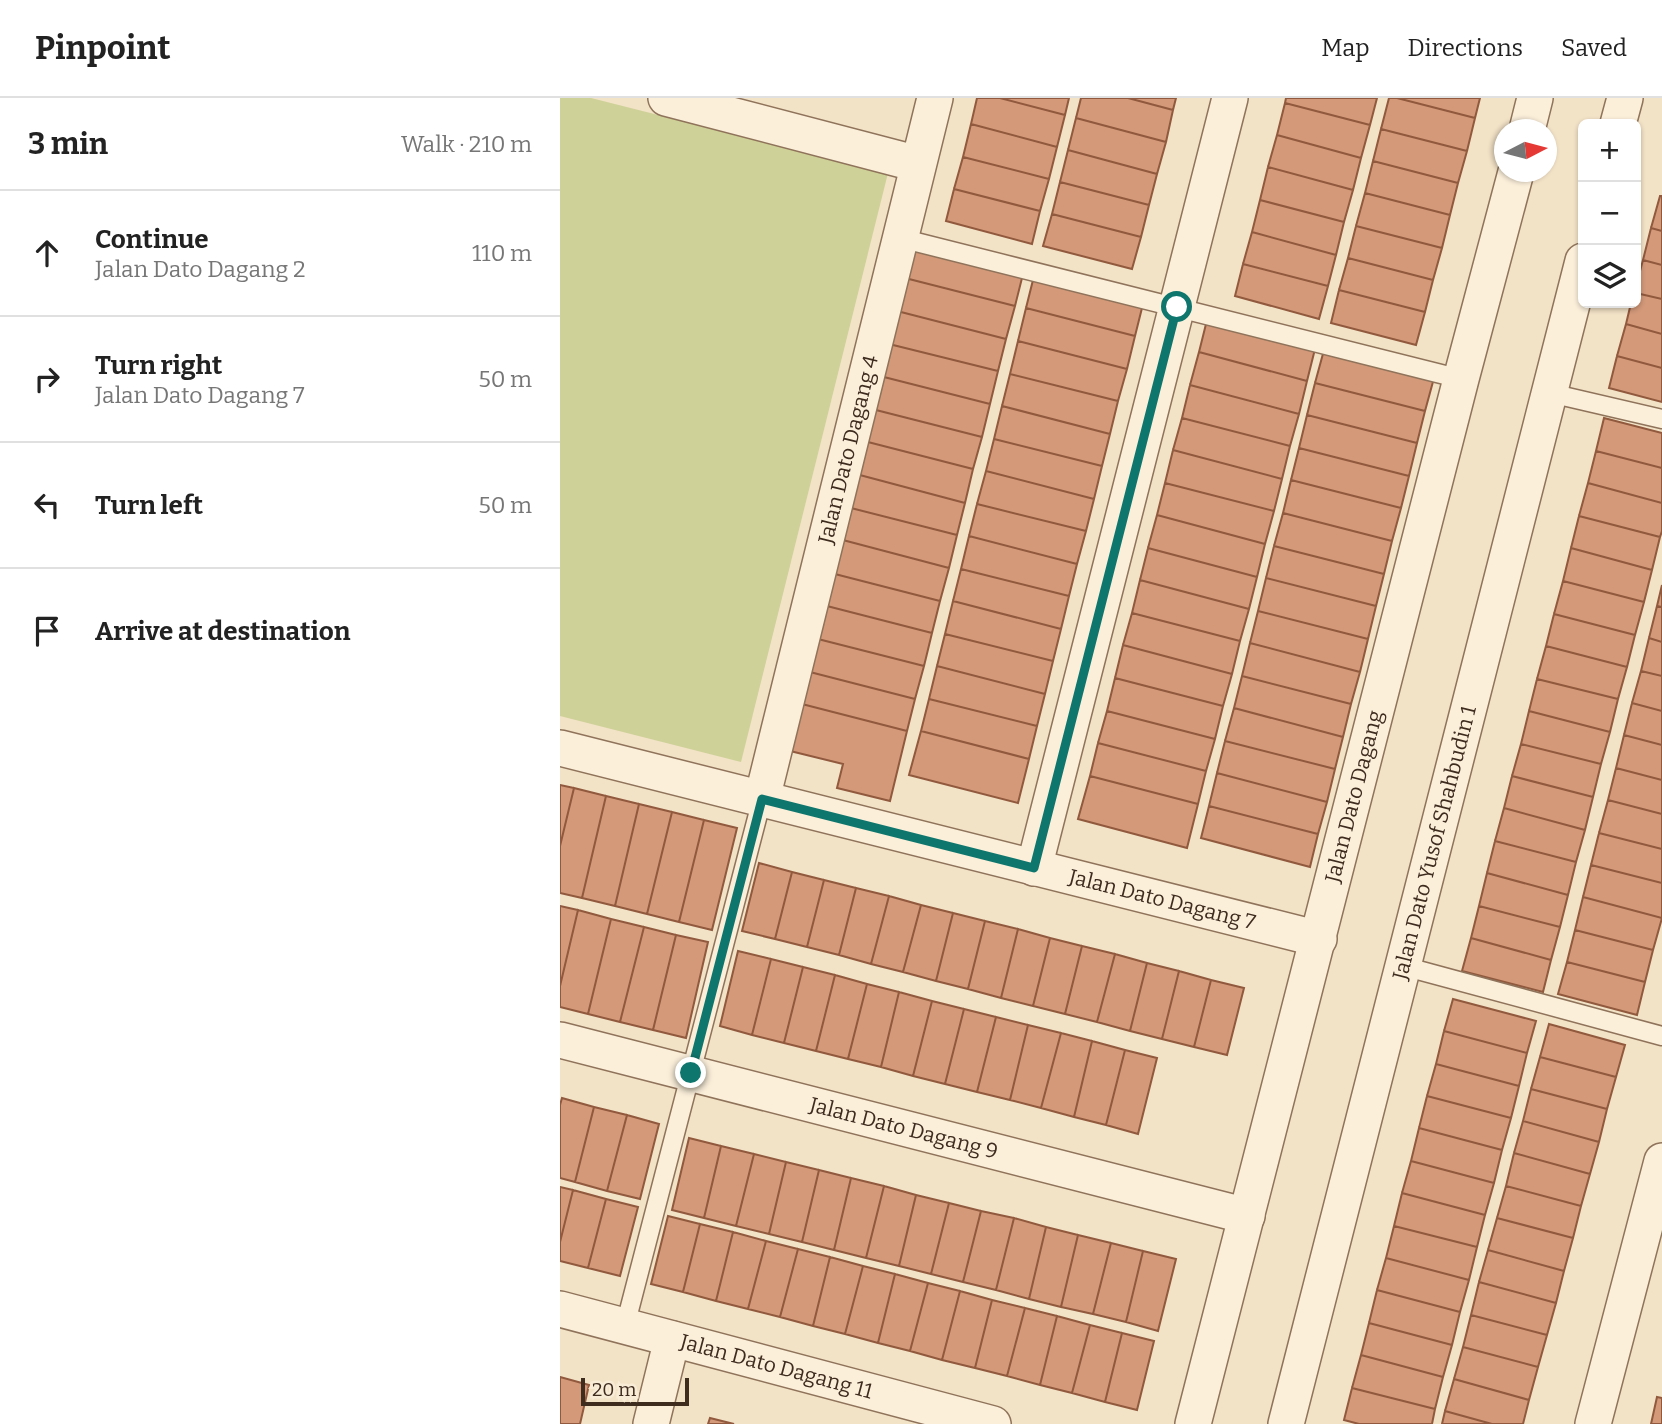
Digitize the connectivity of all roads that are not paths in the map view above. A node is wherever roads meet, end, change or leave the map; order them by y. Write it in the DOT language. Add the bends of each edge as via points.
graph roads {
  1 [pos="666,98"];
  2 [pos="935,98"];
  3 [pos="1230,98"];
  4 [pos="1535,98"];
  5 [pos="1625,98"];
  6 [pos="1530,119"];
  7 [pos="1619,119"];
  8 [pos="918,164"];
  9 [pos="1513,182"];
  10 [pos="900,238"];
  11 [pos="1578,281"];
  12 [pos="1177,307"];
  13 [pos="1461,379"];
  14 [pos="1550,393"];
  15 [pos="1662,419"];
  16 [pos="560,748"];
  17 [pos="762,799"];
  18 [pos="1034,868"];
  19 [pos="1318,939"];
  20 [pos="1403,966"];
  21 [pos="1662,1036"];
  22 [pos="560,1040"];
  23 [pos="691,1073"];
  24 [pos="1662,1161"];
  25 [pos="1247,1216"];
  26 [pos="560,1309"];
  27 [pos="625,1326"];
  28 [pos="672,1339"];
  29 [pos="918,1415"];
  30 [pos="651,1424"];
  31 [pos="993,1424"];
  32 [pos="1193,1424"];
  33 [pos="1286,1424"];
  34 [pos="1593,1424"];
  1 -- 8 [label="street"];
  2 -- 8 [label="street, Jalan Dato Dagang 4"];
  3 -- 12 [label="street"];
  4 -- 6 [label="street"];
  5 -- 7 [label="street"];
  8 -- 10 [label="street, Jalan Dato Dagang 4"];
  9 -- 13 [label="street, Jalan Dato Dagang"];
  10 -- 12 [label="lane"];
  10 -- 17 [label="street, Jalan Dato Dagang 4"];
  11 -- 14 [label="street, Jalan Dato Yusof Shahbudin 1"];
  12 -- 13 [label="lane"];
  12 -- 18 [label="street"];
  13 -- 19 [label="street, Jalan Dato Dagang"];
  14 -- 15 [label="lane"];
  14 -- 20 [label="street, Jalan Dato Yusof Shahbudin 1"];
  16 -- 17 [label="street, Jalan Dato Dagang 7"];
  17 -- 18 [label="street, Jalan Dato Dagang 7"];
  17 -- 23 [label="lane"];
  18 -- 19 [label="street, Jalan Dato Dagang 7"];
  19 -- 25 [label="street, Jalan Dato Dagang"];
  20 -- 21 [label="lane"];
  20 -- 33 [label="street, Jalan Dato Yusof Shahbudin 1"];
  22 -- 23 [label="street, Jalan Dato Dagang 9"];
  23 -- 25 [label="street, Jalan Dato Dagang 9"];
  23 -- 27 [label="lane"];
  24 -- 34 [label="street"];
  25 -- 32 [label="street, Jalan Dato Dagang"];
  26 -- 27 [label="street, Jalan Dato Dagang 11"];
  27 -- 28 [label="street, Jalan Dato Dagang 11"];
  28 -- 29 [label="street, Jalan Dato Dagang 11"];
  28 -- 30 [label="street"];
  29 -- 31 [label="street, Jalan Dato Dagang 11"];
}
